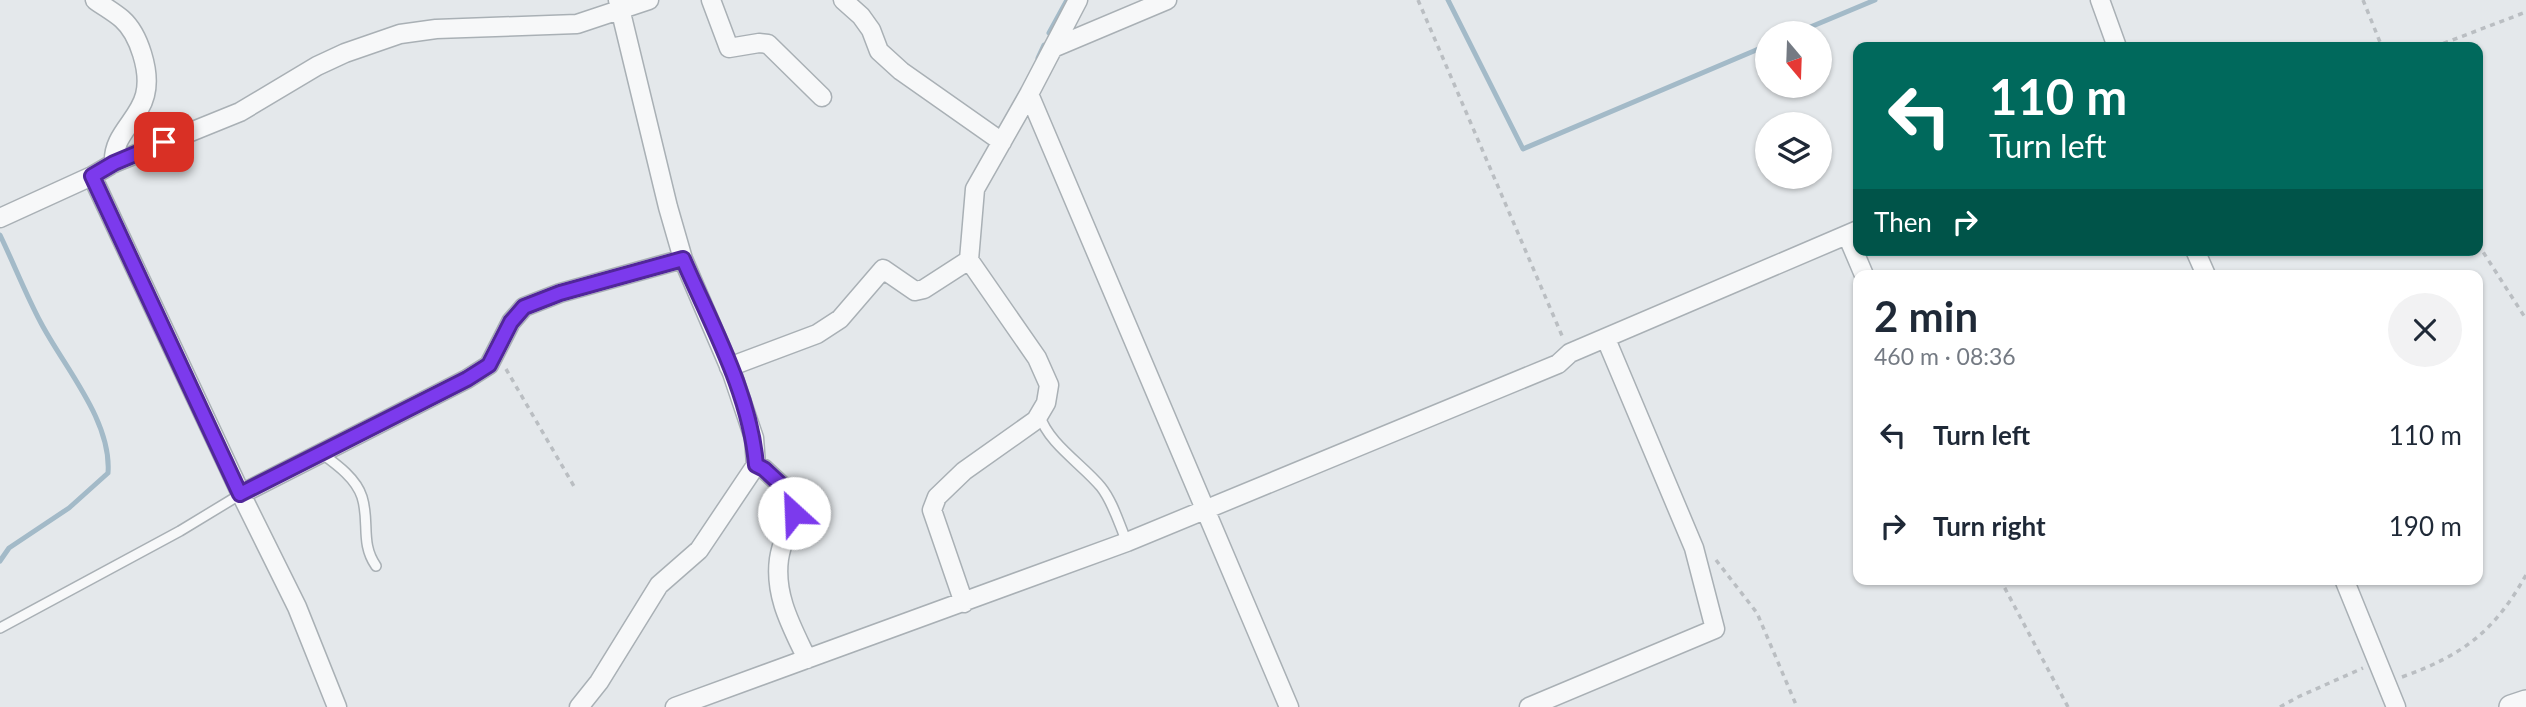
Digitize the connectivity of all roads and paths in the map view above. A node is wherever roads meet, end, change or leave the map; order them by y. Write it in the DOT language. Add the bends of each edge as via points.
graph roads {
  1 [pos="95,0"];
  2 [pos="649,0"];
  3 [pos="711,0"];
  4 [pos="843,0"];
  5 [pos="1078,0"];
  6 [pos="1167,0"];
  7 [pos="1418,0"];
  8 [pos="2099,0"];
  9 [pos="2363,0"];
  10 [pos="620,5"];
  11 [pos="2526,12"];
  12 [pos="2115,42"];
  13 [pos="2380,42"];
  14 [pos="2447,42"];
  15 [pos="1053,48"];
  16 [pos="1029,94"];
  17 [pos="822,97"];
  18 [pos="1002,142"];
  19 [pos="114,163"];
  20 [pos="92,176"];
  21 [pos="0,218"];
  22 [pos="1853,233"];
  23 [pos="2483,252"];
  24 [pos="683,259"];
  25 [pos="969,260"];
  26 [pos="2526,319"];
  27 [pos="1606,339"];
  28 [pos="1570,353"];
  29 [pos="494,355"];
  30 [pos="729,367"];
  31 [pos="1039,415"];
  32 [pos="321,453"];
  33 [pos="756,465"];
  34 [pos="575,488"];
  35 [pos="240,494"];
  36 [pos="1207,510"];
  37 [pos="1127,542"];
  38 [pos="1715,559"];
  39 [pos="376,566"];
  40 [pos="2526,575"];
  41 [pos="2003,585"];
  42 [pos="2346,585"];
  43 [pos="964,603"];
  44 [pos="0,628"];
  45 [pos="807,659"];
  46 [pos="2378,662"];
  47 [pos="2386,682"];
  48 [pos="2526,702"];
  49 [pos="335,706"];
  50 [pos="579,707"];
  51 [pos="674,707"];
  52 [pos="1289,707"];
  53 [pos="1530,707"];
  54 [pos="1797,707"];
  55 [pos="2067,707"];
  56 [pos="2280,707"];
  57 [pos="2396,707"];
  58 [pos="2511,707"];
  1 -- 19 [label="street" via="134,33 146,70 145,95 113,150"];
  2 -- 10 [label="street"];
  3 -- 17 [label="street" via="729,48 768,44"];
  4 -- 18 [label="street" via="861,16 879,51 901,71"];
  5 -- 15 [label="street"];
  6 -- 15 [label="street"];
  7 -- 28 [label="path"];
  8 -- 12 [label="street"];
  9 -- 13 [label="path"];
  10 -- 19 [label="street" via="577,24 400,34 317,66 240,112"];
  10 -- 24 [label="street"];
  11 -- 14 [label="path"];
  15 -- 16 [label="street"];
  16 -- 18 [label="street"];
  16 -- 36 [label="street"];
  18 -- 25 [label="street" via="975,189"];
  19 -- 20 [label="street"];
  20 -- 21 [label="street"];
  20 -- 35 [label="street"];
  22 -- 27 [label="street"];
  23 -- 26 [label="path"];
  24 -- 29 [label="street" via="524,307"];
  24 -- 30 [label="street"];
  25 -- 30 [label="street" via="915,291 883,269 840,319 817,334"];
  25 -- 31 [label="street" via="1037,358 1049,385"];
  27 -- 28 [label="street"];
  27 -- 53 [label="street" via="1694,548 1715,629"];
  28 -- 36 [label="street" via="1558,364"];
  29 -- 32 [label="street" via="489,365 467,379"];
  29 -- 34 [label="path" via="508,371"];
  30 -- 33 [label="street" via="754,438"];
  31 -- 37 [label="lane" via="1051,436 1103,490"];
  31 -- 43 [label="street" via="937,497 932,510"];
  32 -- 35 [label="street"];
  32 -- 39 [label="lane" via="354,481 362,495 367,554"];
  33 -- 45 [label="street" via="792,495 794,513 779,558 778,583 783,606"];
  33 -- 50 [label="street" via="699,550 659,585"];
  35 -- 44 [label="lane"];
  35 -- 49 [label="street" via="297,607"];
  36 -- 37 [label="street"];
  36 -- 52 [label="street"];
  37 -- 43 [label="street"];
  38 -- 54 [label="path" via="1757,613"];
  40 -- 47 [label="path" via="2511,602 2485,632 2451,657"];
  41 -- 55 [label="path"];
  42 -- 46 [label="street"];
  43 -- 45 [label="street"];
  45 -- 51 [label="street"];
  46 -- 47 [label="street"];
  46 -- 56 [label="path"];
  47 -- 57 [label="street"];
  48 -- 58 [label="street"];
}
